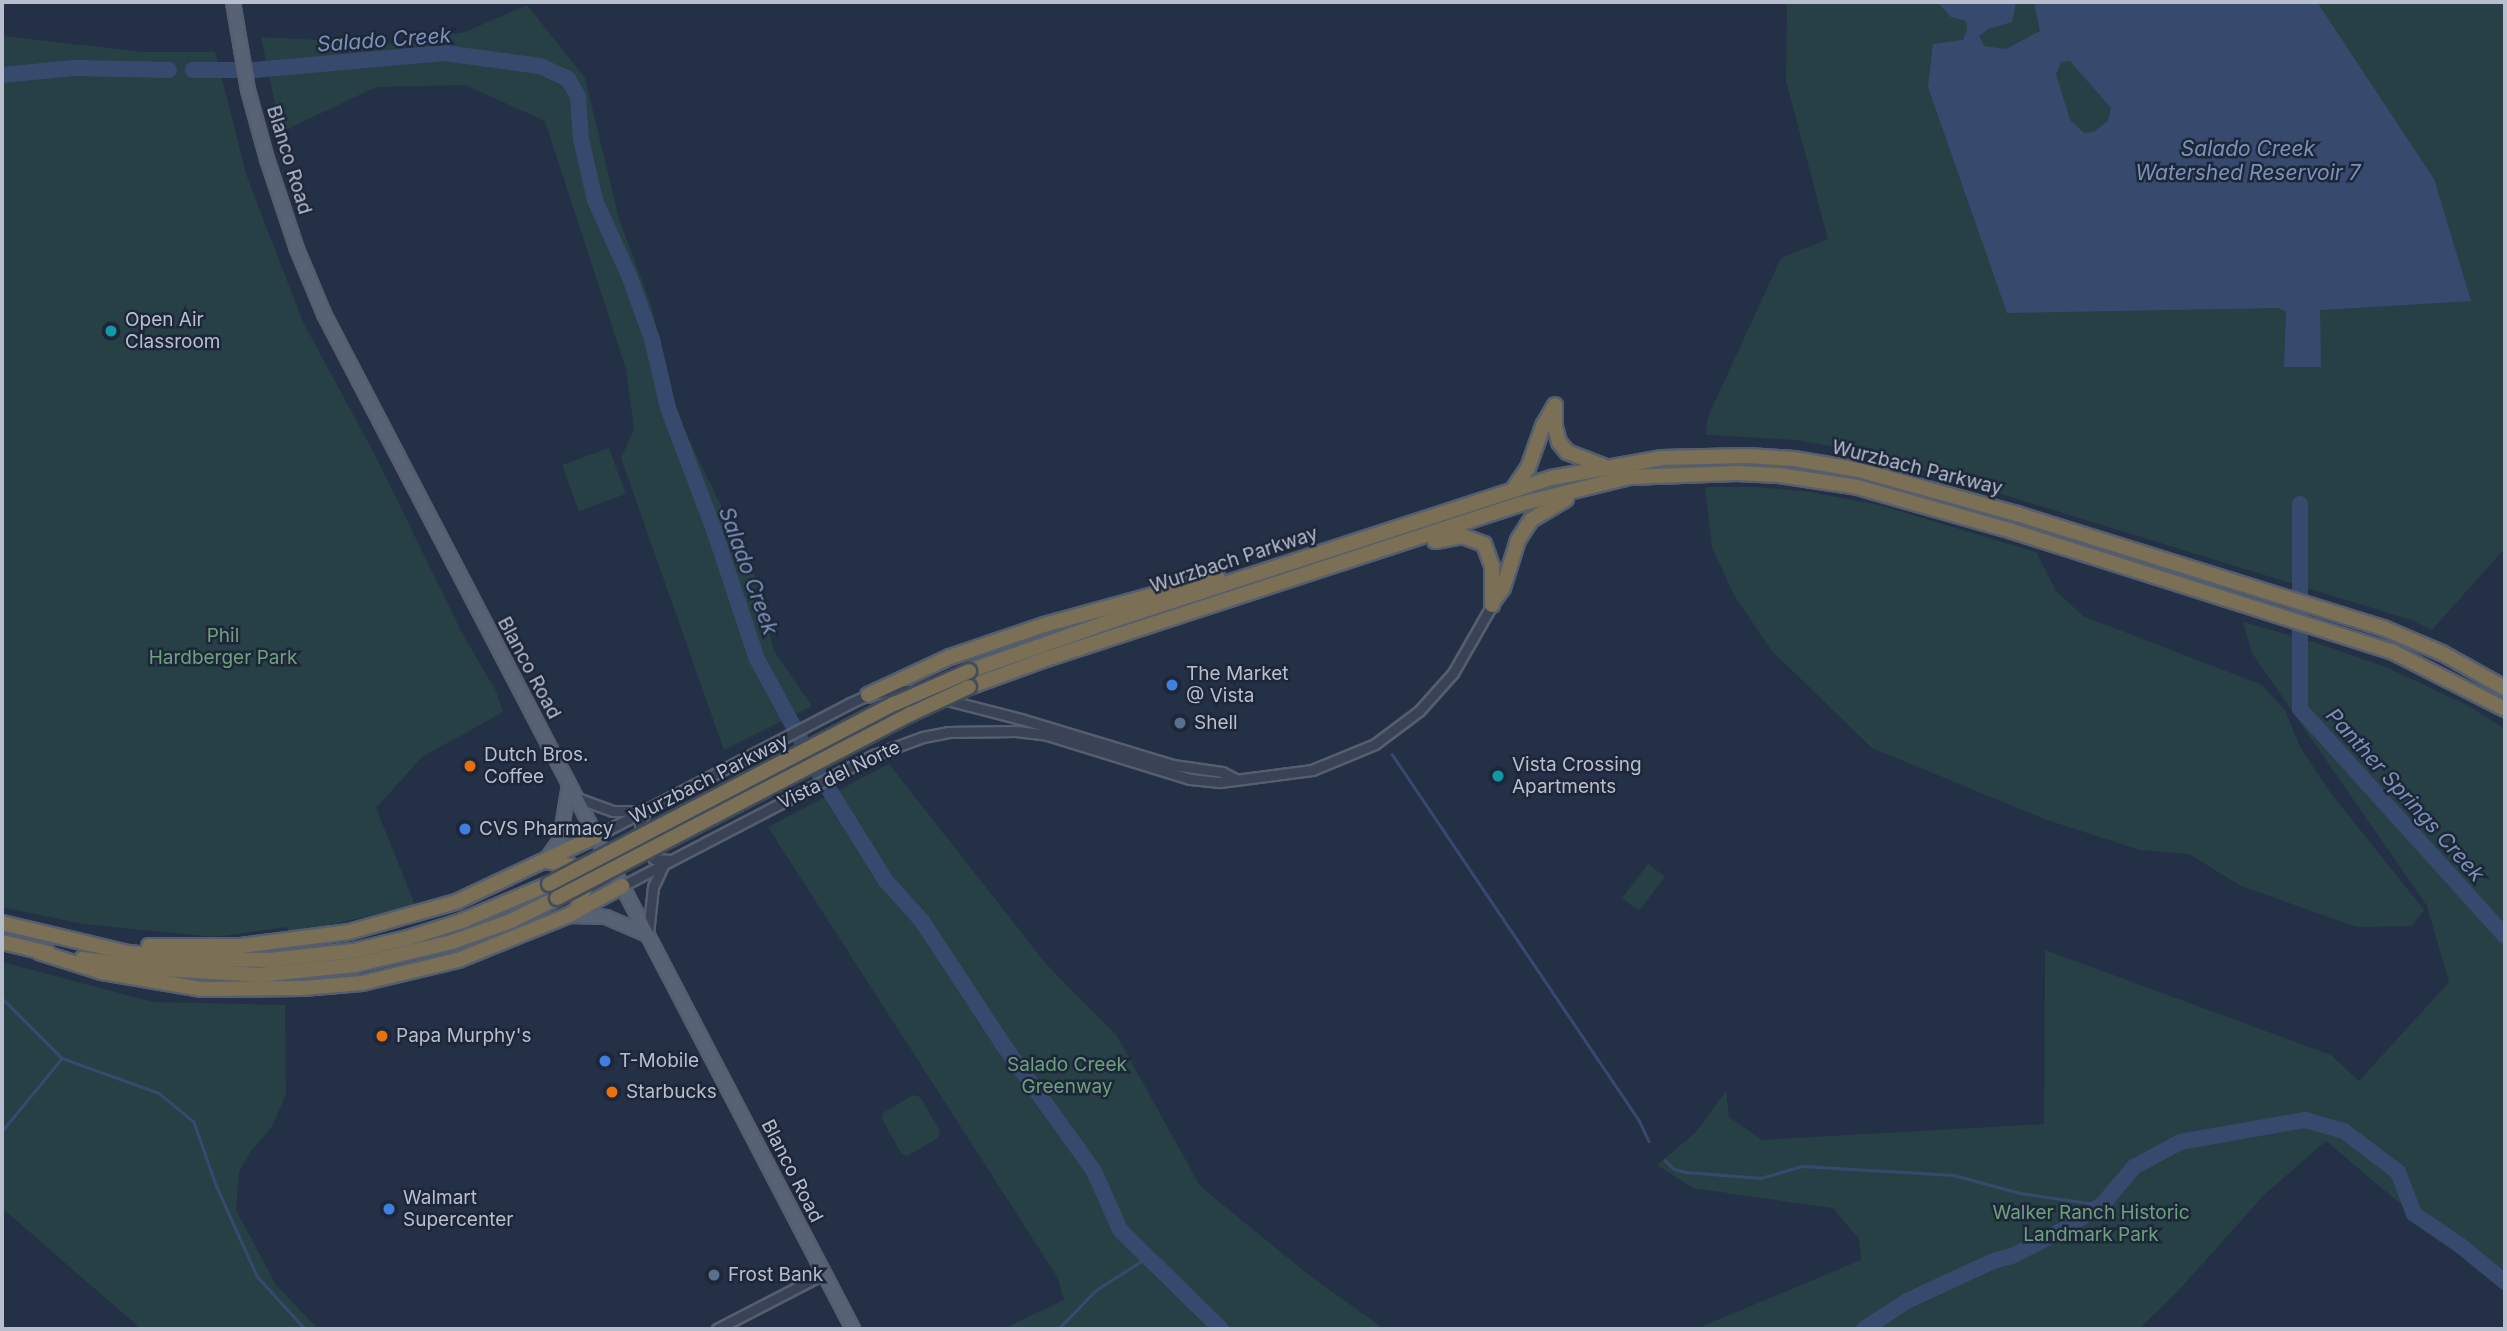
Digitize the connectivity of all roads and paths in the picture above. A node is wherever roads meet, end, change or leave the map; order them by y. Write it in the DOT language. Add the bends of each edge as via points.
graph roads {
  1 [pos="233,2"];
  2 [pos="1605,466"];
  3 [pos="1598,484"];
  4 [pos="1513,490"];
  5 [pos="1301,558"];
  6 [pos="1262,587"];
  7 [pos="1492,605"];
  8 [pos="2505,688"];
  9 [pos="867,695"];
  10 [pos="2505,709"];
  11 [pos="1235,779"];
  12 [pos="569,785"];
  13 [pos="576,798"];
  14 [pos="646,810"];
  15 [pos="596,836"];
  16 [pos="673,860"];
  17 [pos="545,861"];
  18 [pos="663,866"];
  19 [pos="622,886"];
  20 [pos="572,913"];
  21 [pos="2,923"];
  22 [pos="648,935"];
  23 [pos="2,942"];
  24 [pos="69,942"];
  25 [pos="39,951"];
  26 [pos="823,1273"];
  27 [pos="717,1329"];
  28 [pos="853,1329"];
  1 -- 12 [label="main road, Blanco Road" via="248,90 267,159 324,314"];
  2 -- 4 [label="highway, Wurzbach Parkway"];
  2 -- 4 [label="highway" via="1567,453 1559,442 1555,405 1528,468"];
  2 -- 8 [label="highway, Wurzbach Parkway" via="1703,456 1794,459 1859,470 2337,612 2442,653"];
  3 -- 6 [label="highway, Wurzbach Parkway" via="1520,504"];
  3 -- 7 [label="highway" via="1531,520"];
  3 -- 10 [label="highway, Wurzbach Parkway" via="1703,472 1779,475 1857,487 2339,632 2426,667"];
  4 -- 5 [label="highway, Wurzbach Parkway"];
  5 -- 9 [label="highway" via="1044,625 950,657"];
  5 -- 24 [label="highway, Wurzbach Parkway, bridge" via="969,671 894,704 549,884 462,921 353,951 269,960 191,959"];
  6 -- 7 [label="highway" via="1312,578 1462,536 1484,544 1490,554"];
  6 -- 25 [label="highway, Wurzbach Parkway, bridge" via="970,687 511,921 452,942 341,966 259,975 147,968"];
  7 -- 11 [label="street, Vista del Norte" via="1453,673 1396,730 1354,754 1312,770"];
  9 -- 11 [label="street, Vista del Norte" via="908,690"];
  9 -- 14 [label="street, Wurzbach Parkway"];
  11 -- 16 [label="street, Vista del Norte" via="1190,779 1016,730 948,732 874,755"];
  12 -- 13 [label="main road, Blanco Road"];
  12 -- 17 [label="main road" via="561,836"];
  13 -- 14 [label="street" via="613,811"];
  13 -- 15 [label="main road, Blanco Road"];
  14 -- 15 [label="street, Wurzbach Parkway"];
  14 -- 16 [label="street" via="641,838 654,859"];
  15 -- 17 [label="highway"];
  15 -- 19 [label="main road, Blanco Road"];
  16 -- 18 [label="street, Vista del Norte"];
  17 -- 20 [label="highway" via="571,866 579,875 583,892"];
  17 -- 24 [label="highway" via="456,902 349,932 196,947"];
  18 -- 19 [label="street, Vista del Norte"];
  18 -- 22 [label="street" via="653,887"];
  19 -- 20 [label="highway"];
  19 -- 22 [label="main road, Blanco Road"];
  20 -- 22 [label="main road" via="606,917"];
  20 -- 25 [label="highway" via="436,966 362,983 303,988 240,990 158,983 102,972"];
  21 -- 24 [label="highway, Wurzbach Parkway"];
  22 -- 26 [label="main road, Blanco Road"];
  23 -- 25 [label="highway, Wurzbach Parkway"];
  26 -- 27 [label="street"];
  26 -- 28 [label="main road, Blanco Road"];
}
